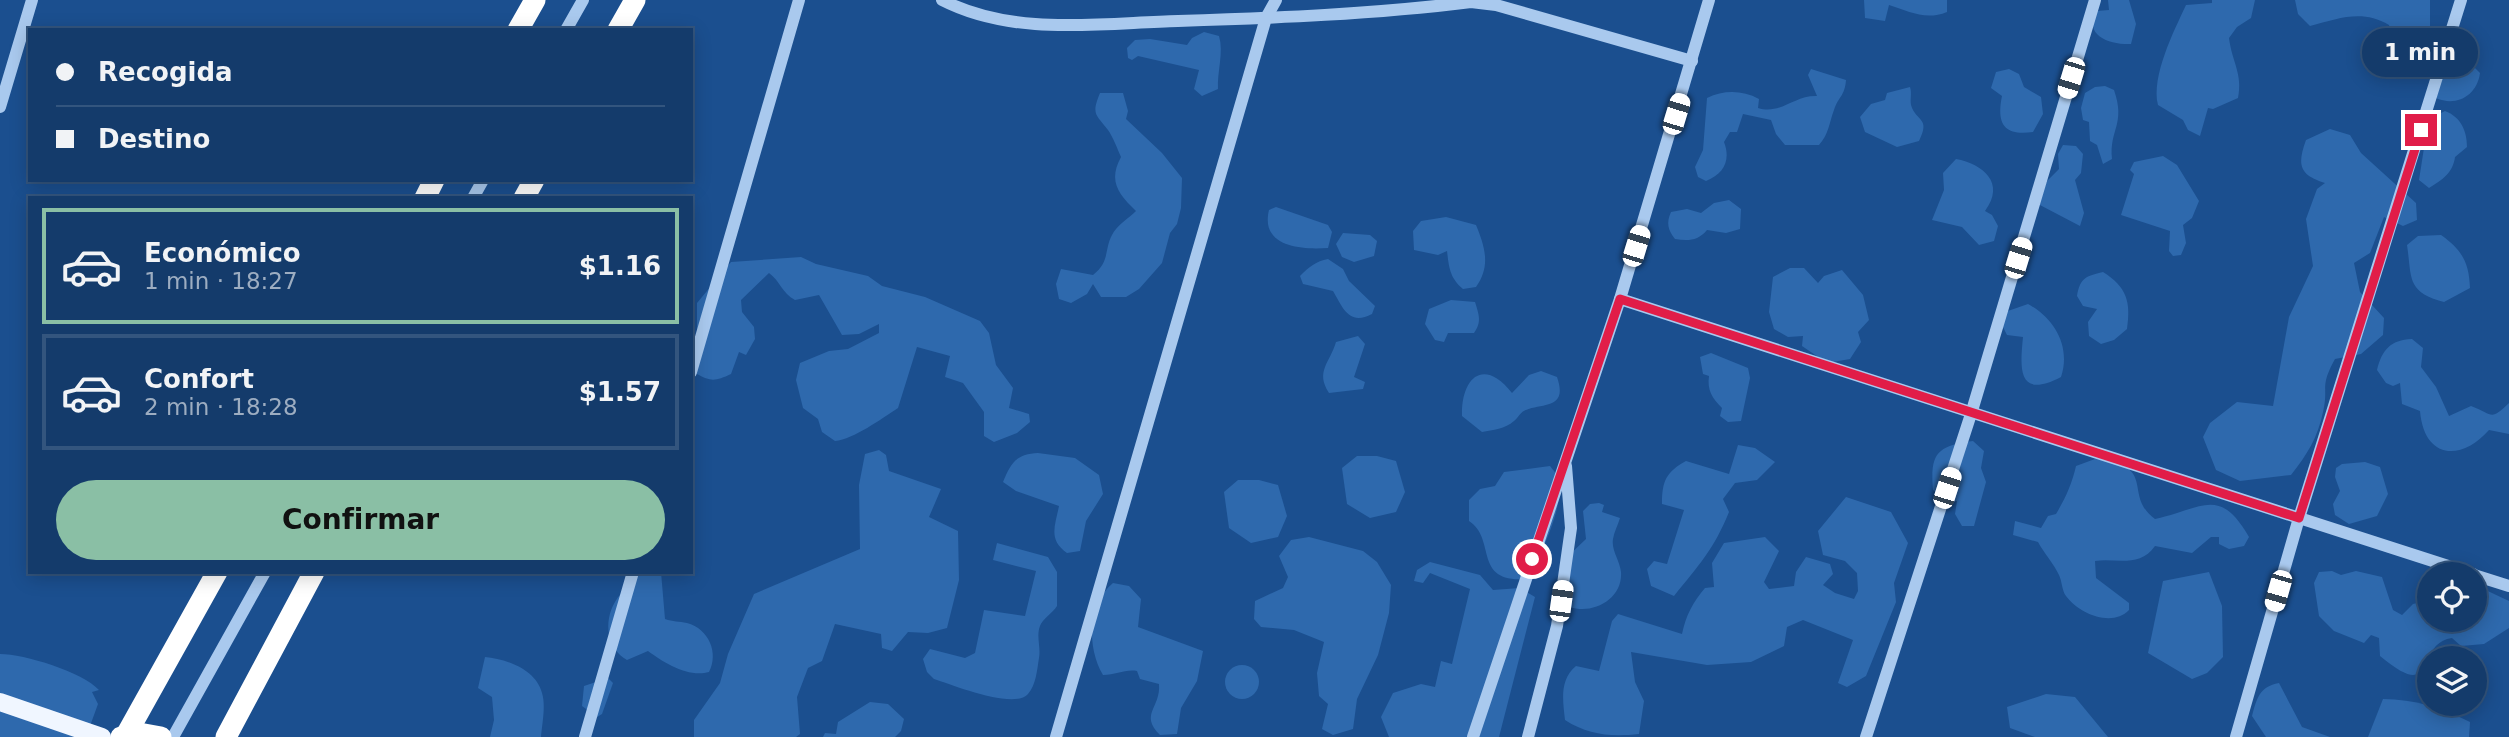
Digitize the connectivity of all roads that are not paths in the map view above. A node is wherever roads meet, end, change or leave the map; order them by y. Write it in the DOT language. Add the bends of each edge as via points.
graph roads {
  1 [pos="32,0"];
  2 [pos="535,0"];
  3 [pos="583,0"];
  4 [pos="635,0"];
  5 [pos="799,0"];
  6 [pos="942,0"];
  7 [pos="1276,0"];
  8 [pos="1709,0"];
  9 [pos="2095,0"];
  10 [pos="2461,0"];
  11 [pos="1266,18"];
  12 [pos="519,28"];
  13 [pos="567,28"];
  14 [pos="619,28"];
  15 [pos="1692,61"];
  16 [pos="0,107"];
  17 [pos="1620,299"];
  18 [pos="693,365"];
  19 [pos="1971,414"];
  20 [pos="1565,458"];
  21 [pos="2299,518"];
  22 [pos="2436,562"];
  23 [pos="215,574"];
  24 [pos="264,574"];
  25 [pos="313,574"];
  26 [pos="632,574"];
  27 [pos="2487,578"];
  28 [pos="2509,586"];
  29 [pos="0,702"];
  30 [pos="124,736"];
  31 [pos="102,737"];
  32 [pos="161,737"];
  33 [pos="173,737"];
  34 [pos="226,737"];
  35 [pos="585,737"];
  36 [pos="1056,737"];
  37 [pos="1473,737"];
  38 [pos="1528,737"];
  39 [pos="1866,737"];
  40 [pos="2236,737"];
  1 -- 16 [label="street"];
  2 -- 12 [label="highway"];
  3 -- 13 [label="street"];
  4 -- 14 [label="highway"];
  5 -- 18 [label="street"];
  6 -- 11 [label="street" via="989,18 1039,25"];
  7 -- 11 [label="street"];
  8 -- 15 [label="street"];
  9 -- 19 [label="street"];
  10 -- 21 [label="street"];
  11 -- 15 [label="street" via="1471,2 1496,5"];
  11 -- 36 [label="street"];
  15 -- 17 [label="street"];
  17 -- 19 [label="street"];
  17 -- 20 [label="street"];
  19 -- 21 [label="street"];
  19 -- 39 [label="street"];
  20 -- 37 [label="street"];
  20 -- 38 [label="street" via="1571,528 1557,626"];
  21 -- 22 [label="street"];
  21 -- 40 [label="street"];
  23 -- 30 [label="highway"];
  24 -- 33 [label="street"];
  25 -- 34 [label="highway"];
  26 -- 35 [label="street"];
  27 -- 28 [label="street"];
  29 -- 31 [label="main road"];
  30 -- 32 [label="highway"];
}
